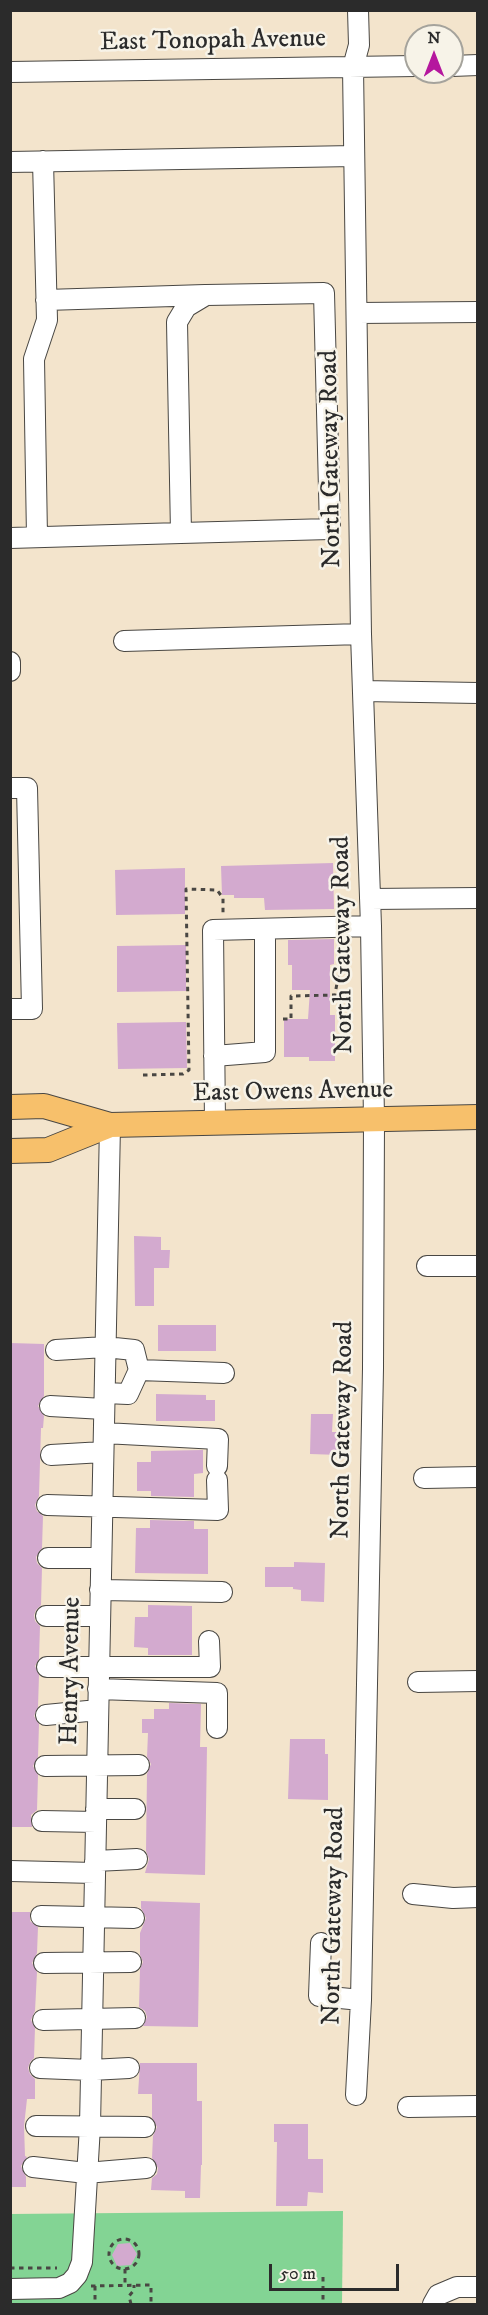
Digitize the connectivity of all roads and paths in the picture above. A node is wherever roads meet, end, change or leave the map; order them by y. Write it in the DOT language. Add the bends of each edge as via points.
graph roads {
  1 [pos="358,10"];
  2 [pos="404,66"];
  3 [pos="354,67"];
  4 [pos="10,72"];
  5 [pos="354,156"];
  6 [pos="44,161"];
  7 [pos="10,162"];
  8 [pos="206,295"];
  9 [pos="46,300"];
  10 [pos="477,312"];
  11 [pos="358,313"];
  12 [pos="181,533"];
  13 [pos="37,537"];
  14 [pos="10,538"];
  15 [pos="361,634"];
  16 [pos="124,641"];
  17 [pos="10,662"];
  18 [pos="10,671"];
  19 [pos="363,691"];
  20 [pos="477,693"];
  21 [pos="10,788"];
  22 [pos="477,898"];
  23 [pos="370,899"];
  24 [pos="371,926"];
  25 [pos="335,927"];
  26 [pos="265,929"];
  27 [pos="218,930"];
  28 [pos="10,1010"];
  29 [pos="265,1019"];
  30 [pos="214,1056"];
  31 [pos="143,1075"];
  32 [pos="10,1107"];
  33 [pos="477,1117"];
  34 [pos="374,1119"];
  35 [pos="215,1123"];
  36 [pos="110,1125"];
  37 [pos="10,1151"];
  38 [pos="427,1266"];
  39 [pos="477,1266"];
  40 [pos="105,1347"];
  41 [pos="56,1350"];
  42 [pos="139,1370"];
  43 [pos="224,1373"];
  44 [pos="104,1401"];
  45 [pos="50,1406"];
  46 [pos="103,1443"];
  47 [pos="51,1455"];
  48 [pos="477,1477"];
  49 [pos="423,1478"];
  50 [pos="47,1505"];
  51 [pos="101,1505"];
  52 [pos="48,1558"];
  53 [pos="101,1558"];
  54 [pos="100,1590"];
  55 [pos="222,1592"];
  56 [pos="46,1616"];
  57 [pos="100,1616"];
  58 [pos="209,1641"];
  59 [pos="46,1667"];
  60 [pos="99,1667"];
  61 [pos="477,1681"];
  62 [pos="418,1682"];
  63 [pos="98,1689"];
  64 [pos="98,1710"];
  65 [pos="46,1715"];
  66 [pos="218,1728"];
  67 [pos="139,1765"];
  68 [pos="45,1766"];
  69 [pos="97,1766"];
  70 [pos="135,1809"];
  71 [pos="96,1815"];
  72 [pos="42,1821"];
  73 [pos="137,1859"];
  74 [pos="95,1867"];
  75 [pos="10,1871"];
  76 [pos="413,1894"];
  77 [pos="477,1897"];
  78 [pos="41,1916"];
  79 [pos="94,1917"];
  80 [pos="134,1918"];
  81 [pos="321,1943"];
  82 [pos="93,1962"];
  83 [pos="131,1962"];
  84 [pos="44,1963"];
  85 [pos="361,2000"];
  86 [pos="92,2018"];
  87 [pos="135,2018"];
  88 [pos="43,2020"];
  89 [pos="40,2068"];
  90 [pos="129,2068"];
  91 [pos="91,2070"];
  92 [pos="356,2095"];
  93 [pos="477,2106"];
  94 [pos="408,2107"];
  95 [pos="36,2126"];
  96 [pos="90,2126"];
  97 [pos="145,2127"];
  98 [pos="33,2168"];
  99 [pos="146,2168"];
  100 [pos="86,2173"];
  101 [pos="125,2269"];
  102 [pos="323,2277"];
  103 [pos="134,2285"];
  104 [pos="86,2286"];
  105 [pos="95,2286"];
  106 [pos="125,2286"];
  107 [pos="477,2287"];
  108 [pos="10,2289"];
  109 [pos="44,2296"];
  110 [pos="95,2304"];
  111 [pos="131,2304"];
  112 [pos="151,2304"];
  113 [pos="323,2304"];
  114 [pos="433,2304"];
  1 -- 3 [label="street, North Gateway Road" via="359,45"];
  2 -- 3 [label="street, East Tonopah Avenue"];
  3 -- 4 [label="street, East Tonopah Avenue"];
  3 -- 5 [label="street, North Gateway Road"];
  5 -- 6 [label="street"];
  5 -- 11 [label="street, North Gateway Road"];
  6 -- 7 [label="street"];
  6 -- 9 [label="street"];
  8 -- 9 [label="street"];
  8 -- 12 [label="street" via="186,307 177,322"];
  8 -- 12 [label="street" via="324,293 330,529"];
  9 -- 13 [label="street" via="47,320 34,359"];
  10 -- 11 [label="street"];
  11 -- 15 [label="street, North Gateway Road"];
  12 -- 13 [label="street"];
  13 -- 14 [label="street"];
  15 -- 16 [label="street"];
  15 -- 19 [label="street, North Gateway Road"];
  17 -- 18 [label="street"];
  19 -- 20 [label="street"];
  19 -- 23 [label="street, North Gateway Road"];
  21 -- 28 [label="street" via="27,788 32,1009"];
  22 -- 23 [label="street"];
  23 -- 24 [label="street, North Gateway Road"];
  24 -- 25 [label="street"];
  24 -- 34 [label="street, North Gateway Road"];
  25 -- 26 [label="street"];
  25 -- 29 [label="path" via="339,942 335,995 291,996 291,1019"];
  26 -- 27 [label="street"];
  26 -- 29 [label="street"];
  27 -- 30 [label="street"];
  27 -- 31 [label="path" via="223,898 218,890 186,890 189,1070 183,1074"];
  29 -- 30 [label="street" via="265,1052"];
  30 -- 35 [label="street"];
  32 -- 36 [label="main road, East Owens Avenue" via="44,1106"];
  33 -- 34 [label="main road, East Owens Avenue"];
  34 -- 35 [label="main road, East Owens Avenue"];
  34 -- 85 [label="street, North Gateway Road"];
  35 -- 36 [label="main road, East Owens Avenue"];
  36 -- 37 [label="main road, East Owens Avenue" via="48,1150"];
  36 -- 40 [label="street, Henry Avenue"];
  38 -- 39 [label="street"];
  40 -- 41 [label="street"];
  40 -- 42 [label="street" via="134,1350"];
  40 -- 44 [label="street, Henry Avenue"];
  42 -- 43 [label="street"];
  42 -- 44 [label="street" via="128,1394"];
  44 -- 45 [label="street"];
  44 -- 46 [label="street, Henry Avenue"];
  46 -- 47 [label="street"];
  46 -- 51 [label="street, Henry Avenue"];
  46 -- 51 [label="street" via="218,1439 218,1510"];
  48 -- 49 [label="street"];
  50 -- 51 [label="street"];
  51 -- 53 [label="street, Henry Avenue"];
  52 -- 53 [label="street"];
  53 -- 54 [label="street, Henry Avenue"];
  54 -- 55 [label="street"];
  54 -- 57 [label="street, Henry Avenue"];
  56 -- 57 [label="street"];
  57 -- 60 [label="street, Henry Avenue"];
  58 -- 60 [label="street" via="210,1667"];
  59 -- 60 [label="street"];
  60 -- 63 [label="street, Henry Avenue"];
  61 -- 62 [label="street"];
  63 -- 64 [label="street, Henry Avenue"];
  63 -- 66 [label="street" via="218,1693"];
  64 -- 65 [label="street"];
  64 -- 69 [label="street, Henry Avenue"];
  67 -- 69 [label="street"];
  68 -- 69 [label="street"];
  69 -- 71 [label="street, Henry Avenue"];
  70 -- 71 [label="street"];
  71 -- 72 [label="street"];
  71 -- 74 [label="street, Henry Avenue"];
  73 -- 74 [label="street"];
  74 -- 75 [label="street"];
  74 -- 79 [label="street, Henry Avenue"];
  76 -- 77 [label="street"];
  78 -- 79 [label="street"];
  79 -- 80 [label="street"];
  79 -- 82 [label="street, Henry Avenue"];
  81 -- 85 [label="street" via="319,1996"];
  82 -- 83 [label="street"];
  82 -- 84 [label="street"];
  82 -- 86 [label="street, Henry Avenue"];
  85 -- 92 [label="street, North Gateway Road"];
  86 -- 87 [label="street"];
  86 -- 88 [label="street"];
  86 -- 91 [label="street, Henry Avenue"];
  89 -- 91 [label="street"];
  90 -- 91 [label="street"];
  91 -- 96 [label="street, Henry Avenue"];
  93 -- 94 [label="street"];
  95 -- 96 [label="street"];
  96 -- 97 [label="street"];
  96 -- 100 [label="street, Henry Avenue"];
  98 -- 100 [label="street"];
  99 -- 100 [label="street"];
  100 -- 109 [label="street, Henry Avenue" via="82,2262 70,2283"];
  101 -- 101 [label="path" via="112,2263 109,2253 113,2244 122,2239 132,2241 139,2253 134,2266"];
  101 -- 106 [label="path"];
  102 -- 113 [label="path"];
  103 -- 106 [label="path"];
  103 -- 111 [label="path" via="129,2296"];
  103 -- 112 [label="path" via="151,2285"];
  104 -- 105 [label="path"];
  105 -- 106 [label="path"];
  105 -- 110 [label="path"];
  107 -- 114 [label="street" via="457,2287 438,2295"];
  108 -- 109 [label="street, Henry Avenue"];
}
